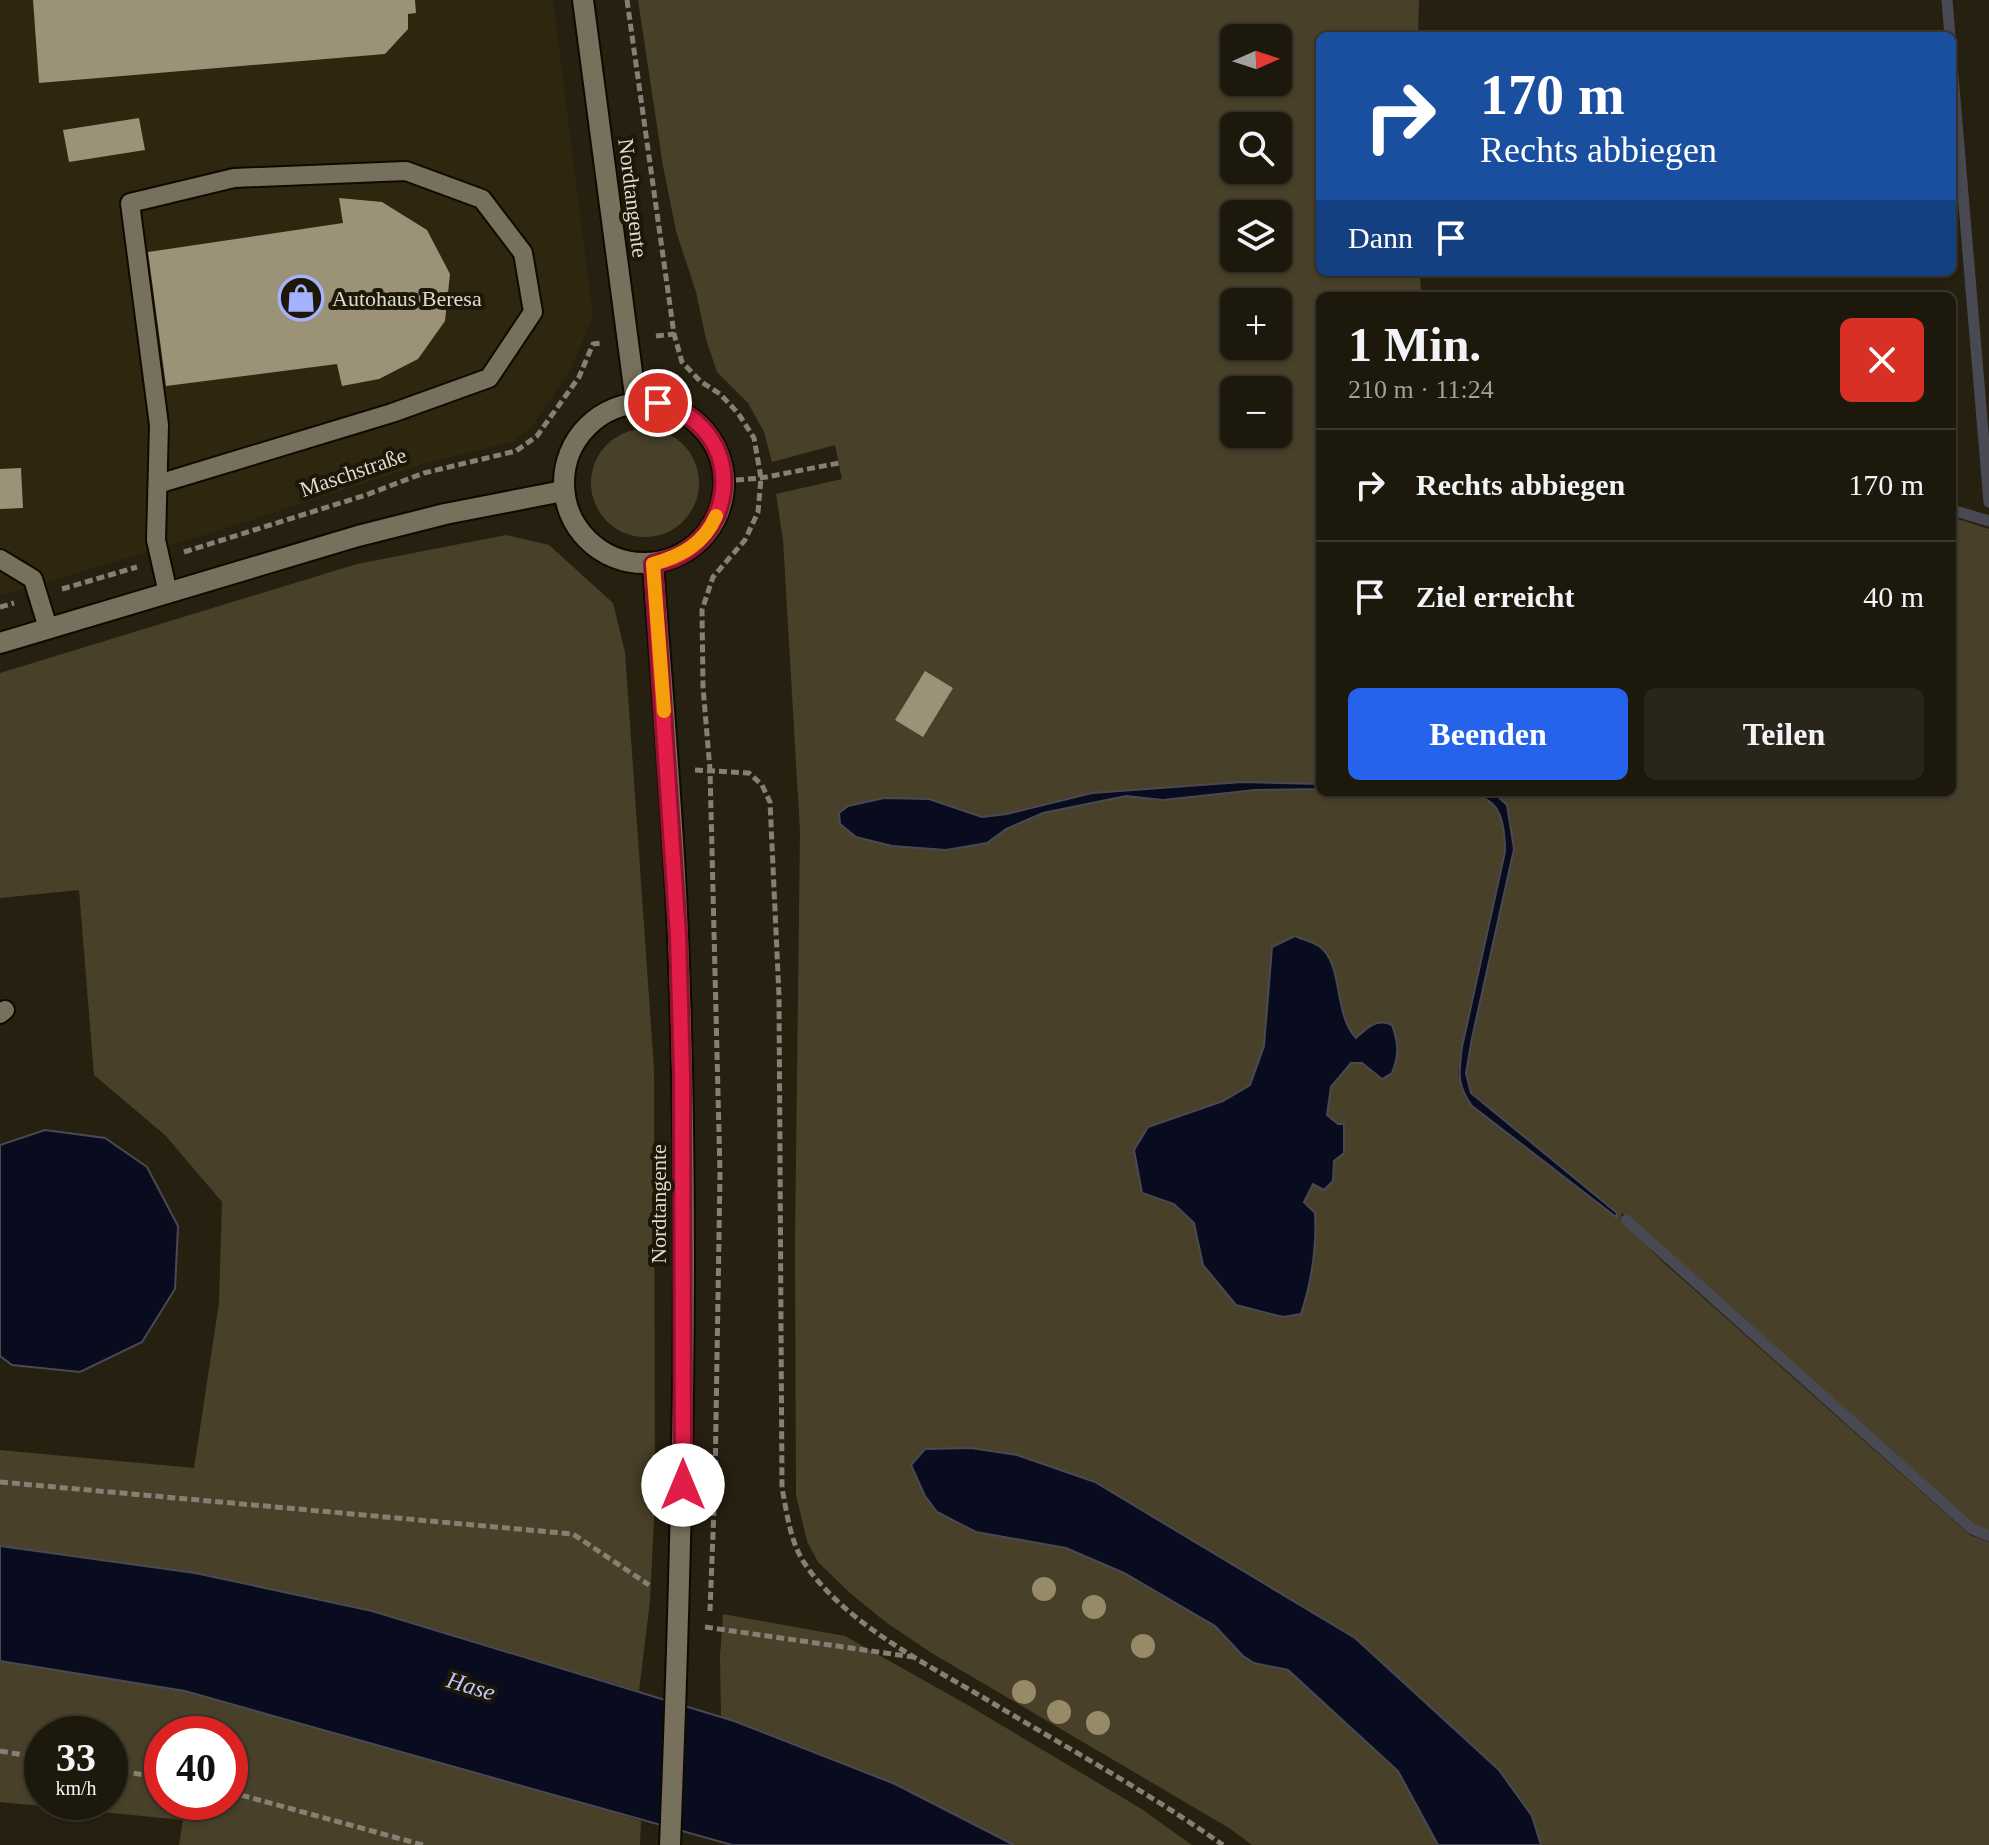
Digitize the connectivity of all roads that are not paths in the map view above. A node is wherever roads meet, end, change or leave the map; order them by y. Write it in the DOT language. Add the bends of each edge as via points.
graph roads {
  1 [pos="583,0"];
  2 [pos="636,403"];
  3 [pos="158,484"];
  4 [pos="563,491"];
  5 [pos="0,559"];
  6 [pos="653,564"];
  7 [pos="168,593"];
  8 [pos="48,628"];
  9 [pos="0,643"];
  10 [pos="670,1845"];
  1 -- 2 [label="street, Nordtangente"];
  2 -- 4 [label="street" via="590,422 574,442"];
  2 -- 6 [label="street" via="658,403 697,422 711,439 724,481 722,504 704,536 676,557"];
  3 -- 3 [label="lane" via="159,425 130,203 234,178 406,171 482,199 523,253 533,312 489,378"];
  3 -- 7 [label="lane" via="156,540"];
  4 -- 6 [label="street" via="569,516 583,537 627,563"];
  4 -- 7 [label="street" via="445,514"];
  5 -- 8 [label="lane" via="33,579"];
  6 -- 10 [label="street, Nordtangente" via="682,1074 683,1485"];
  7 -- 8 [label="street"];
  8 -- 9 [label="street"];
}
